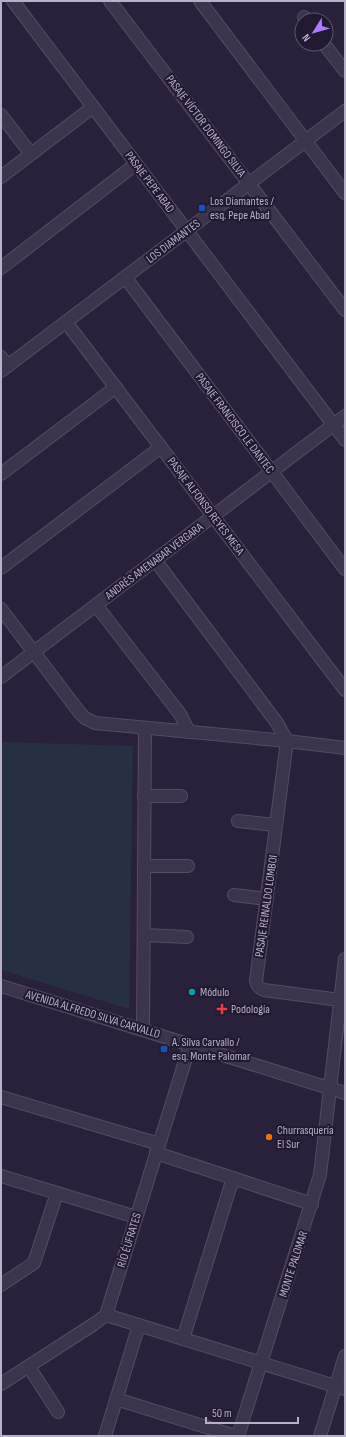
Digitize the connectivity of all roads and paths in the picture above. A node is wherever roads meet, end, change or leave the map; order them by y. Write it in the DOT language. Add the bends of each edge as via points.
graph roads {
  1 [pos="13,1"];
  2 [pos="110,1"];
  3 [pos="200,1"];
  4 [pos="330,52"];
  5 [pos="345,71"];
  6 [pos="93,107"];
  7 [pos="345,111"];
  8 [pos="1,115"];
  9 [pos="306,140"];
  10 [pos="31,154"];
  11 [pos="136,164"];
  12 [pos="1,177"];
  13 [pos="249,183"];
  14 [pos="345,193"];
  15 [pos="187,231"];
  16 [pos="1,268"];
  17 [pos="125,277"];
  18 [pos="345,310"];
  19 [pos="66,322"];
  20 [pos="3,365"];
  21 [pos="116,387"];
  22 [pos="345,416"];
  23 [pos="333,424"];
  24 [pos="345,440"];
  25 [pos="161,447"];
  26 [pos="271,472"];
  27 [pos="1,474"];
  28 [pos="213,516"];
  29 [pos="154,560"];
  30 [pos="1,568"];
  31 [pos="345,569"];
  32 [pos="96,605"];
  33 [pos="1,608"];
  34 [pos="34,652"];
  35 [pos="1,677"];
  36 [pos="345,690"];
  37 [pos="145,728"];
  38 [pos="189,732"];
  39 [pos="288,741"];
  40 [pos="345,748"];
  41 [pos="144,796"];
  42 [pos="180,796"];
  43 [pos="238,821"];
  44 [pos="276,825"];
  45 [pos="144,866"];
  46 [pos="188,866"];
  47 [pos="234,895"];
  48 [pos="266,899"];
  49 [pos="144,935"];
  50 [pos="187,937"];
  51 [pos="345,959"];
  52 [pos="343,985"];
  53 [pos="1,986"];
  54 [pos="340,1000"];
  55 [pos="143,1029"];
  56 [pos="190,1045"];
  57 [pos="329,1088"];
  58 [pos="345,1093"];
  59 [pos="1,1097"];
  60 [pos="158,1149"];
  61 [pos="1,1176"];
  62 [pos="233,1178"];
  63 [pos="57,1193"];
  64 [pos="312,1204"];
  65 [pos="136,1217"];
  66 [pos="1,1285"];
  67 [pos="106,1315"];
  68 [pos="139,1325"];
  69 [pos="183,1339"];
  70 [pos="345,1356"];
  71 [pos="262,1363"];
  72 [pos="29,1367"];
  73 [pos="1,1384"];
  74 [pos="340,1387"];
  75 [pos="116,1399"];
  76 [pos="58,1412"];
  77 [pos="105,1436"];
  78 [pos="235,1436"];
  79 [pos="238,1436"];
  80 [pos="320,1436"];
  1 -- 6 [label="street, PASAJE PEPE ABAD"];
  2 -- 13 [label="street, PASAJE VÍCTOR DOMINGO SILVA"];
  3 -- 9 [label="street"];
  4 -- 5 [label="street"];
  6 -- 10 [label="street"];
  6 -- 11 [label="street, PASAJE PEPE ABAD"];
  7 -- 9 [label="street, LOS DIAMANTES"];
  8 -- 10 [label="street"];
  9 -- 13 [label="street, LOS DIAMANTES"];
  9 -- 14 [label="street"];
  10 -- 12 [label="street"];
  11 -- 15 [label="street, PASAJE PEPE ABAD"];
  11 -- 16 [label="street"];
  13 -- 15 [label="street, LOS DIAMANTES"];
  13 -- 18 [label="street, PASAJE VÍCTOR DOMINGO SILVA"];
  15 -- 17 [label="street, LOS DIAMANTES"];
  15 -- 23 [label="street, PASAJE PEPE ABAD"];
  17 -- 19 [label="street, LOS DIAMANTES"];
  17 -- 26 [label="street, PASAJE FRANCISCO LE DANTEC"];
  19 -- 20 [label="street, LOS DIAMANTES"];
  19 -- 21 [label="street, PASAJE ALFONSO REYES MESA"];
  21 -- 25 [label="street, PASAJE ALFONSO REYES MESA"];
  21 -- 27 [label="street"];
  22 -- 23 [label="street, ANDRÉS AMENABAR VERGARA"];
  23 -- 24 [label="street, PASAJE PEPE ABAD"];
  23 -- 26 [label="street, ANDRÉS AMENABAR VERGARA"];
  25 -- 28 [label="street, PASAJE ALFONSO REYES MESA"];
  25 -- 30 [label="street"];
  26 -- 28 [label="street, ANDRÉS AMENABAR VERGARA"];
  26 -- 31 [label="street, PASAJE FRANCISCO LE DANTEC"];
  28 -- 29 [label="street, ANDRÉS AMENABAR VERGARA"];
  28 -- 36 [label="street, PASAJE ALFONSO REYES MESA"];
  29 -- 32 [label="street, ANDRÉS AMENABAR VERGARA"];
  29 -- 39 [label="street"];
  32 -- 34 [label="street, ANDRÉS AMENABAR VERGARA"];
  32 -- 38 [label="street" via="180,714"];
  33 -- 34 [label="street"];
  34 -- 35 [label="street, ANDRÉS AMENABAR VERGARA"];
  34 -- 37 [label="street" via="85,718 95,723"];
  37 -- 38 [label="street"];
  37 -- 41 [label="street"];
  38 -- 39 [label="street"];
  39 -- 40 [label="street"];
  39 -- 44 [label="street, PASAJE REINALDO LOMBOI"];
  41 -- 42 [label="street"];
  41 -- 45 [label="street"];
  43 -- 44 [label="street"];
  44 -- 48 [label="street, PASAJE REINALDO LOMBOI"];
  45 -- 46 [label="street"];
  45 -- 49 [label="street"];
  47 -- 48 [label="street"];
  48 -- 54 [label="street, PASAJE REINALDO LOMBOI" via="256,981 258,986 264,990"];
  49 -- 50 [label="street"];
  49 -- 55 [label="street"];
  51 -- 52 [label="street, MONTE PALOMAR"];
  52 -- 54 [label="street, MONTE PALOMAR"];
  53 -- 55 [label="street, AVENIDA ALFREDO SILVA CARVALLO"];
  54 -- 57 [label="street, MONTE PALOMAR"];
  55 -- 56 [label="street, AVENIDA ALFREDO SILVA CARVALLO"];
  56 -- 57 [label="street, AVENIDA ALFREDO SILVA CARVALLO"];
  56 -- 60 [label="street, RÍO ÉUFRATES"];
  57 -- 58 [label="street, AVENIDA ALFREDO SILVA CARVALLO"];
  57 -- 64 [label="street, MONTE PALOMAR" via="320,1175"];
  59 -- 60 [label="street"];
  60 -- 62 [label="street"];
  60 -- 65 [label="street, RÍO ÉUFRATES"];
  61 -- 63 [label="street"];
  62 -- 64 [label="street"];
  62 -- 69 [label="street"];
  63 -- 65 [label="street"];
  63 -- 66 [label="street" via="36,1261"];
  64 -- 71 [label="street, MONTE PALOMAR"];
  65 -- 67 [label="street, RÍO ÉUFRATES"];
  67 -- 68 [label="street"];
  67 -- 72 [label="street"];
  68 -- 69 [label="street"];
  68 -- 75 [label="street"];
  69 -- 71 [label="street"];
  70 -- 74 [label="street"];
  71 -- 74 [label="street"];
  71 -- 79 [label="street, MONTE PALOMAR"];
  72 -- 73 [label="street"];
  72 -- 76 [label="street"];
  74 -- 80 [label="street"];
  75 -- 77 [label="street"];
  75 -- 78 [label="street"];
}
